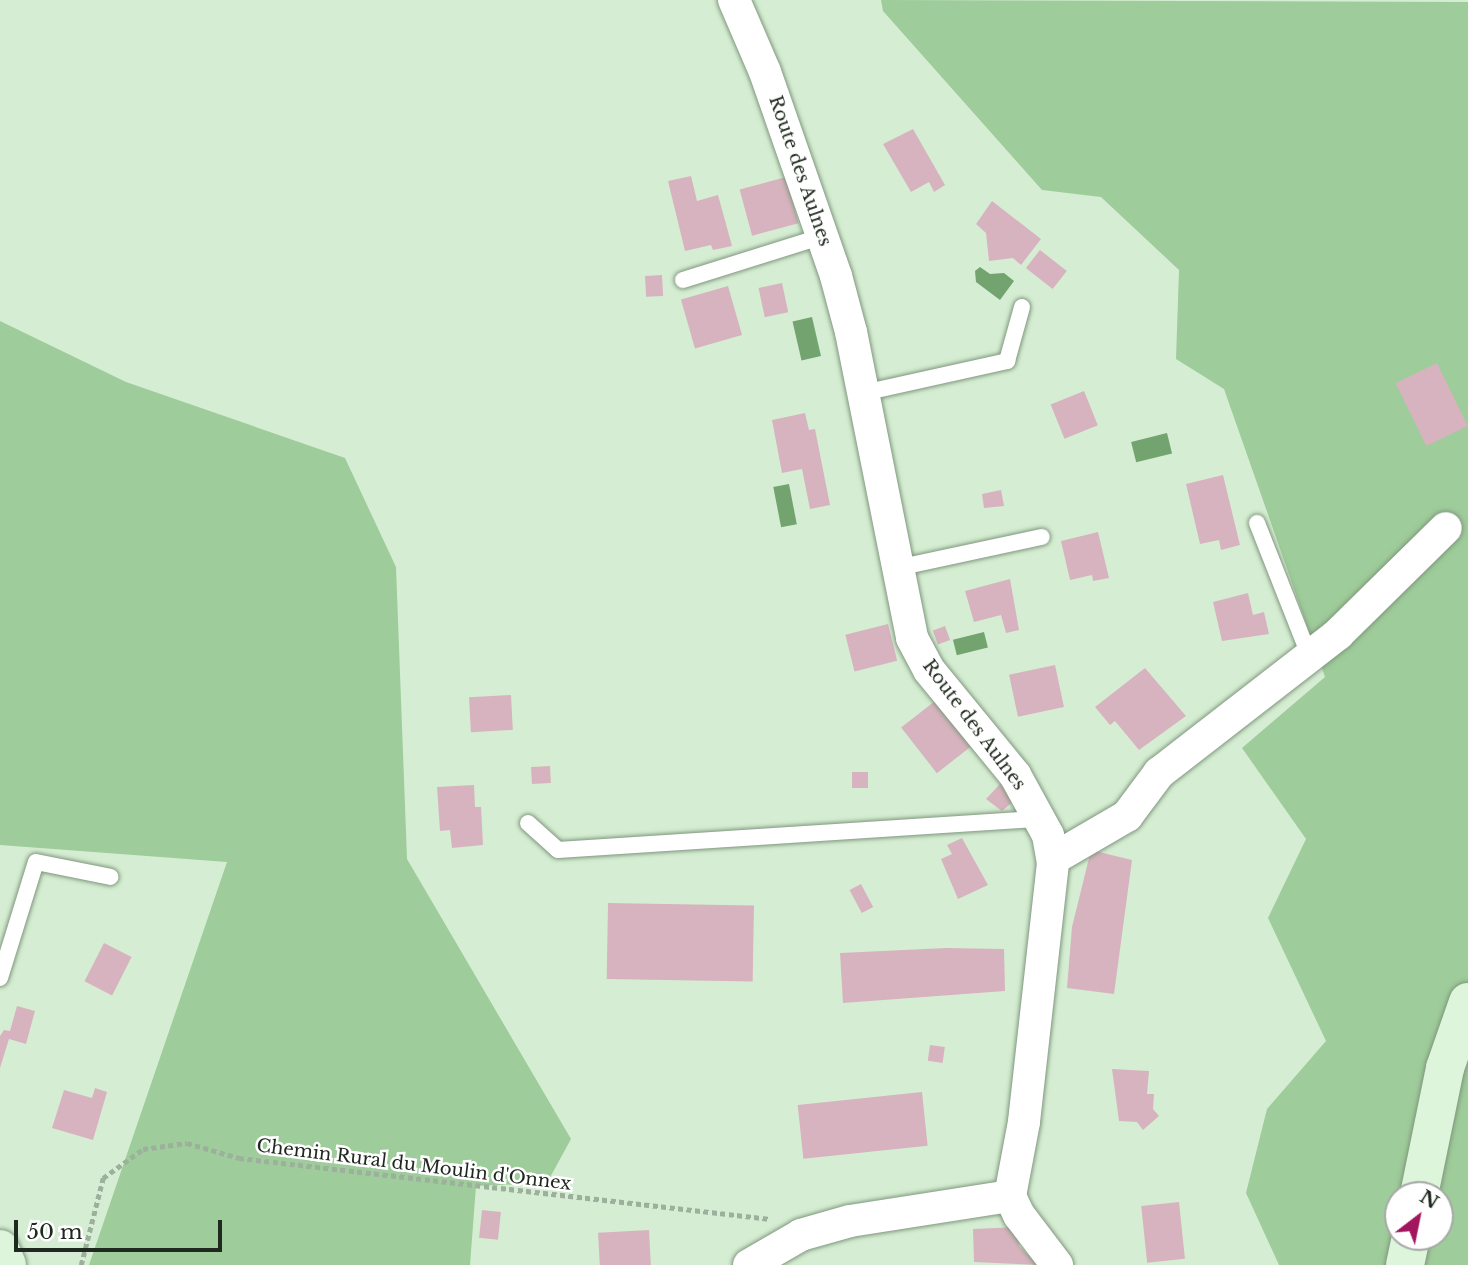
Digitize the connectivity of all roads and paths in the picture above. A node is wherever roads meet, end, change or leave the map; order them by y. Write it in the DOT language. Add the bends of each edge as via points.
graph roads {
  1 [pos="734,0"];
  2 [pos="823,236"];
  3 [pos="683,280"];
  4 [pos="1022,307"];
  5 [pos="863,393"];
  6 [pos="1257,523"];
  7 [pos="1446,527"];
  8 [pos="1042,537"];
  9 [pos="897,568"];
  10 [pos="1309,655"];
  11 [pos="1041,820"];
  12 [pos="528,823"];
  13 [pos="1053,859"];
  14 [pos="111,877"];
  15 [pos="0,978"];
  16 [pos="1468,1002"];
  17 [pos="1422,1181"];
  18 [pos="1010,1196"];
  19 [pos="820,1229"];
  20 [pos="0,1249"];
  21 [pos="7,1265"];
  22 [pos="81,1265"];
  23 [pos="749,1265"];
  24 [pos="1057,1265"];
  1 -- 2 [label="street, Route des Aulnes"];
  2 -- 3 [label="lane"];
  2 -- 5 [label="street, Route des Aulnes" via="852,332"];
  4 -- 5 [label="lane" via="1007,361"];
  5 -- 9 [label="street, Route des Aulnes"];
  6 -- 10 [label="lane"];
  7 -- 10 [label="street" via="1338,634"];
  8 -- 9 [label="lane"];
  9 -- 11 [label="street, Route des Aulnes" via="912,638 929,670 1014,775"];
  10 -- 13 [label="street" via="1159,773 1127,816"];
  11 -- 12 [label="lane" via="558,850"];
  11 -- 13 [label="street, Route des Aulnes"];
  13 -- 18 [label="street, Route des Aulnes" via="1024,1122"];
  14 -- 15 [label="lane" via="36,862"];
  16 -- 17 [label="street" via="1446,1068"];
  18 -- 19 [label="street"];
  18 -- 24 [label="street" via="1018,1215"];
  19 -- 22 [label="path, Chemin Rural du Moulin d'Onnex" via="791,1221 239,1158 187,1143 143,1149 103,1178"];
  19 -- 23 [label="street"];
  20 -- 21 [label="street"];
}
